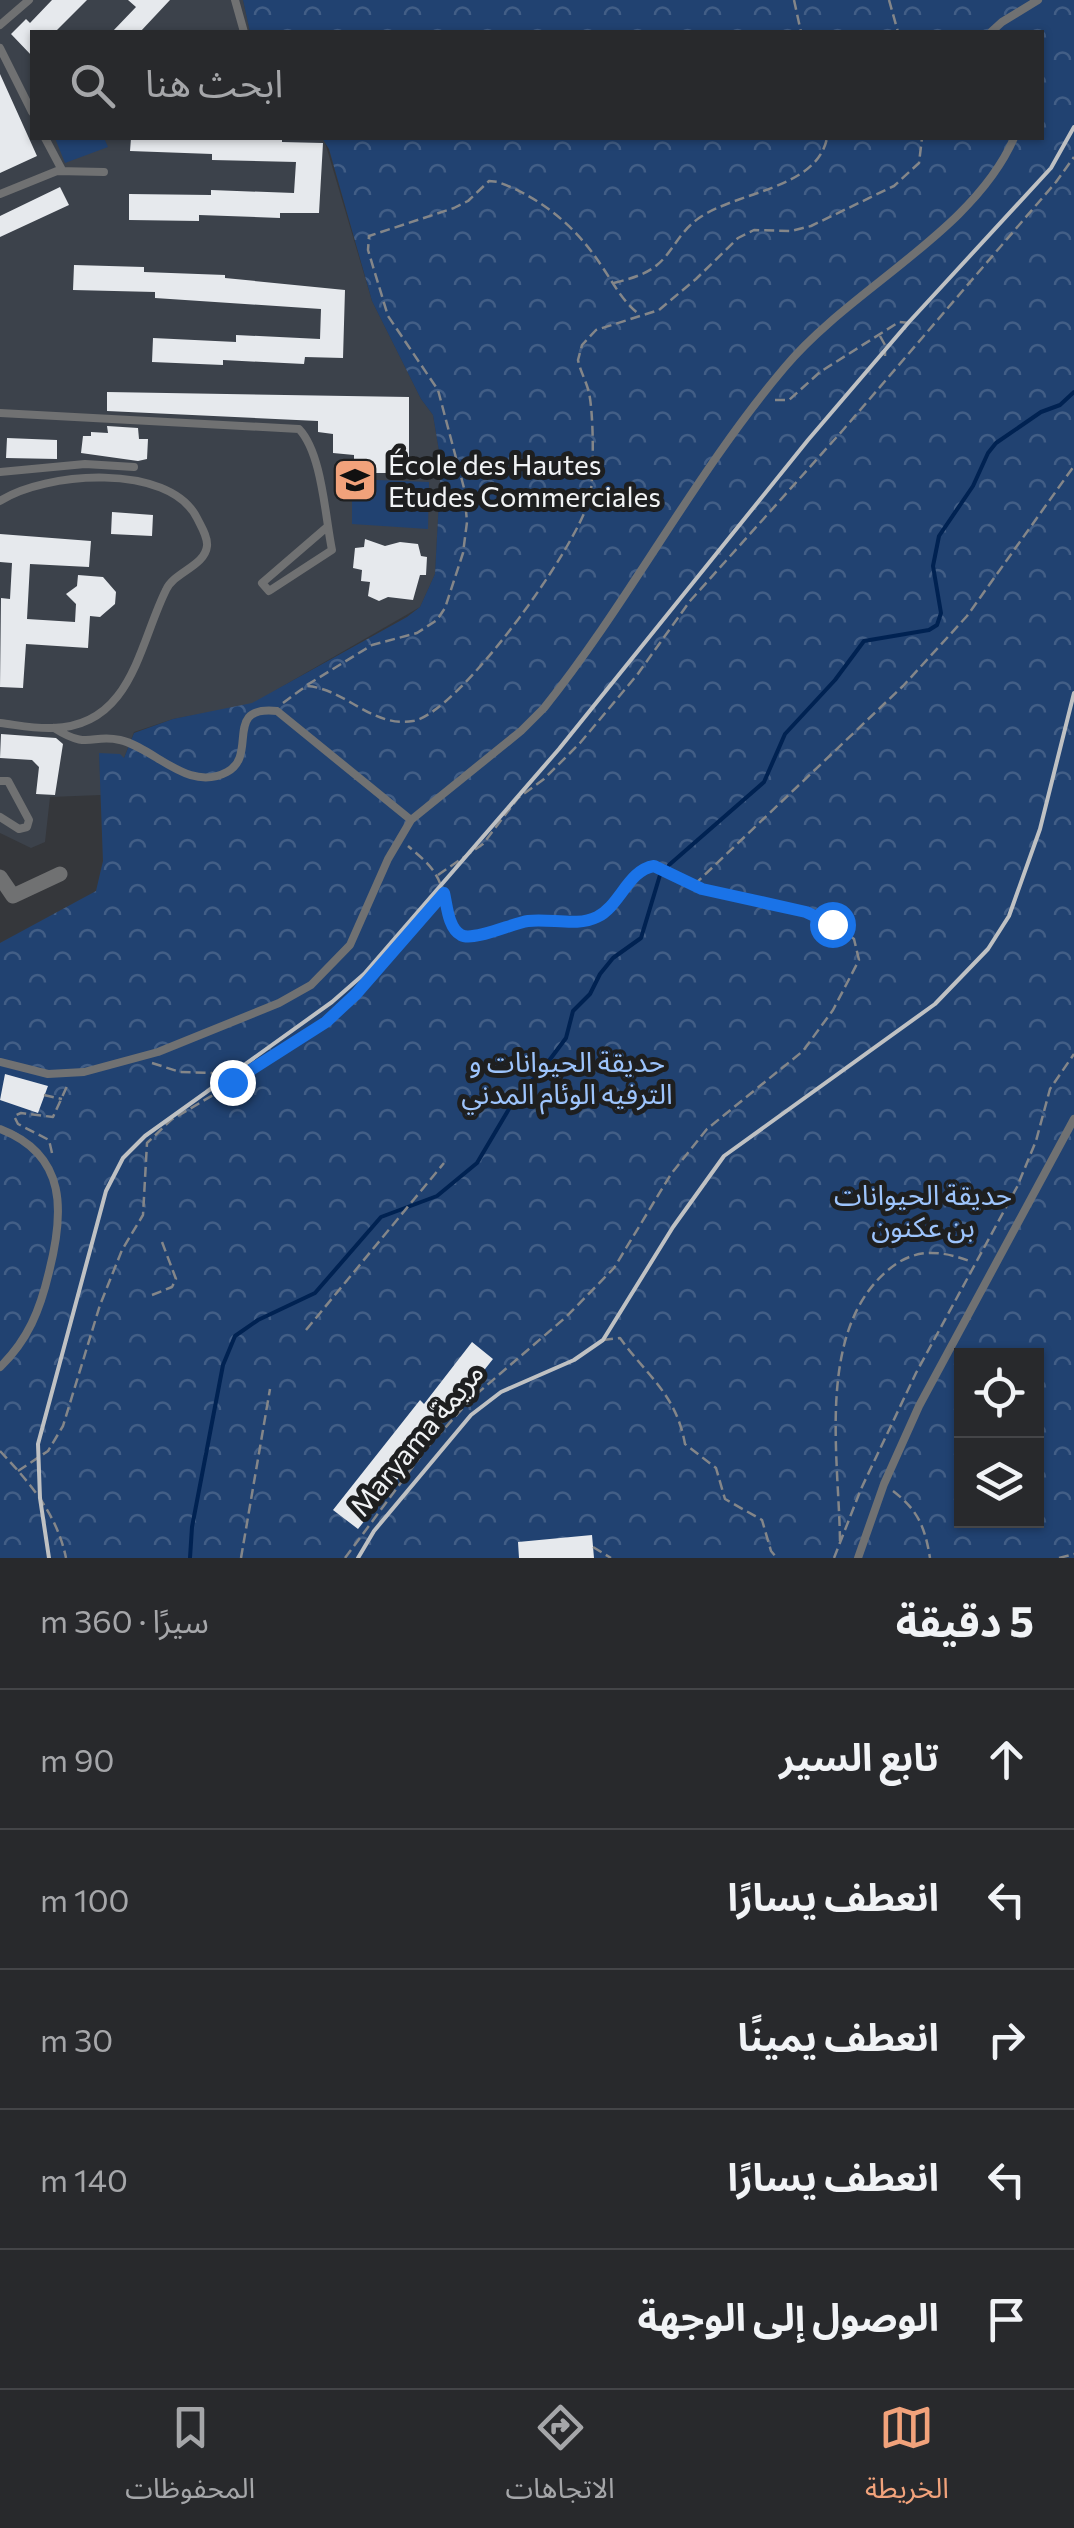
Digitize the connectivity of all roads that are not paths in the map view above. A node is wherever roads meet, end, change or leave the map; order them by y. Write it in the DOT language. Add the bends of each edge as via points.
graph roads {
  1 [pos="28,0"];
  2 [pos="235,0"];
  3 [pos="1038,0"];
  4 [pos="0,25"];
  5 [pos="243,30"];
  6 [pos="993,30"];
  7 [pos="0,48"];
  8 [pos="30,108"];
  9 [pos="46,140"];
  10 [pos="1013,140"];
  11 [pos="62,170"];
  12 [pos="104,172"];
  13 [pos="0,194"];
  14 [pos="0,413"];
  15 [pos="134,467"];
  16 [pos="0,472"];
  17 [pos="0,501"];
  18 [pos="328,527"];
  19 [pos="0,723"];
  20 [pos="54,728"];
  21 [pos="0,781"];
  22 [pos="0,818"];
  23 [pos="412,820"];
  24 [pos="60,874"];
  25 [pos="0,877"];
  26 [pos="0,1062"];
  27 [pos="1074,1119"];
  28 [pos="0,1129"];
  29 [pos="0,1367"];
  30 [pos="858,1558"];
  1 -- 4 [label="lane"];
  2 -- 5 [label="lane"];
  3 -- 6 [label="lane"];
  7 -- 8 [label="lane"];
  9 -- 11 [label="lane"];
  10 -- 23 [label="lane" via="962,209 813,334 762,394 544,708"];
  11 -- 12 [label="lane"];
  11 -- 13 [label="lane"];
  14 -- 18 [label="lane" via="298,429 315,462"];
  15 -- 16 [label="lane"];
  17 -- 20 [label="lane" via="60,480 152,482 182,498 206,536 203,557 167,586 123,692 88,719"];
  18 -- 18 [label="lane" via="262,582 269,591 332,550"];
  19 -- 20 [label="lane"];
  20 -- 23 [label="lane" via="83,742 120,740 183,772 209,777 240,760 248,717 277,711"];
  21 -- 22 [label="lane" via="8,782 30,820 18,829"];
  23 -- 26 [label="lane" via="357,934 311,985 142,1056 73,1074"];
  24 -- 25 [label="street" via="13,896"];
  27 -- 30 [label="lane" via="919,1406"];
  28 -- 29 [label="lane" via="38,1154 60,1211 33,1324"];
}
